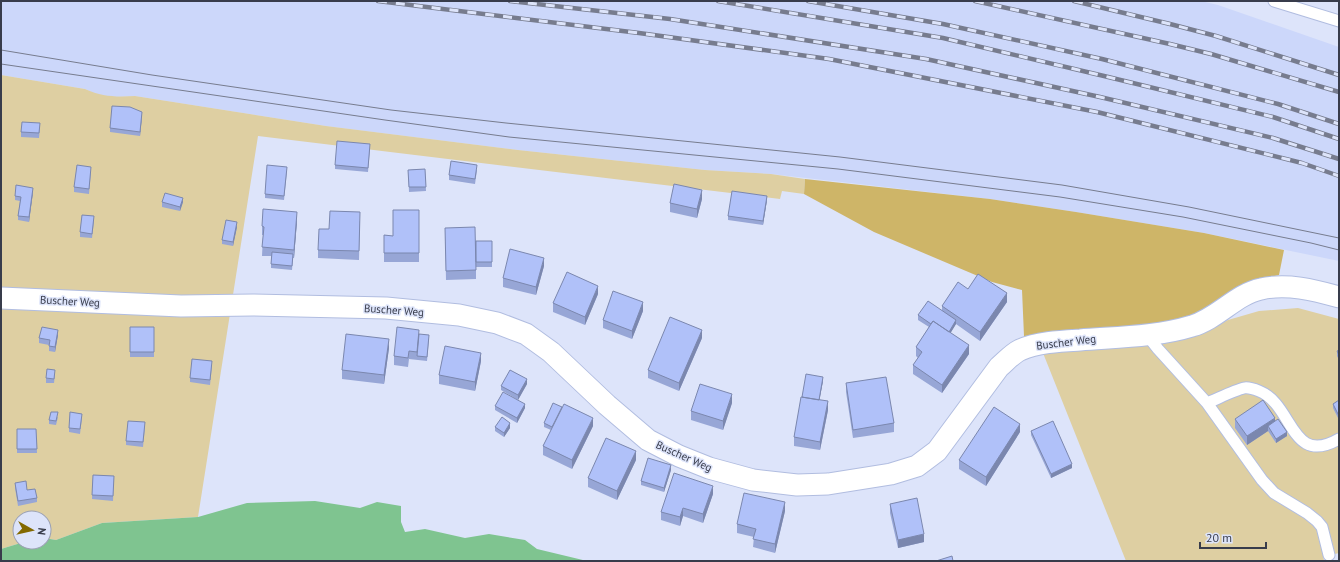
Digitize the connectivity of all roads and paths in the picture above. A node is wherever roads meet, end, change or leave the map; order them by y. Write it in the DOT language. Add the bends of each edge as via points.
graph roads {
  1 [pos="1274,1"];
  2 [pos="1339,21"];
  3 [pos="1339,297"];
  4 [pos="1,298"];
  5 [pos="1147,335"];
  6 [pos="1207,403"];
  7 [pos="1339,440"];
  8 [pos="1330,555"];
  1 -- 2 [label="lane"];
  3 -- 5 [label="street, Buscher Weg" via="1287,286 1261,289 1253,291 1206,322"];
  4 -- 5 [label="street, Buscher Weg" via="181,306 386,308 459,315 497,323 526,334 542,344 648,440 710,468 753,480 797,485 828,484 891,474 917,466 937,451 999,367 1021,350 1060,341"];
  5 -- 6 [label="lane"];
  6 -- 7 [label="lane" via="1244,388 1253,388 1276,404 1304,443 1322,446"];
  6 -- 8 [label="lane" via="1274,493 1307,513 1322,527"];
}
